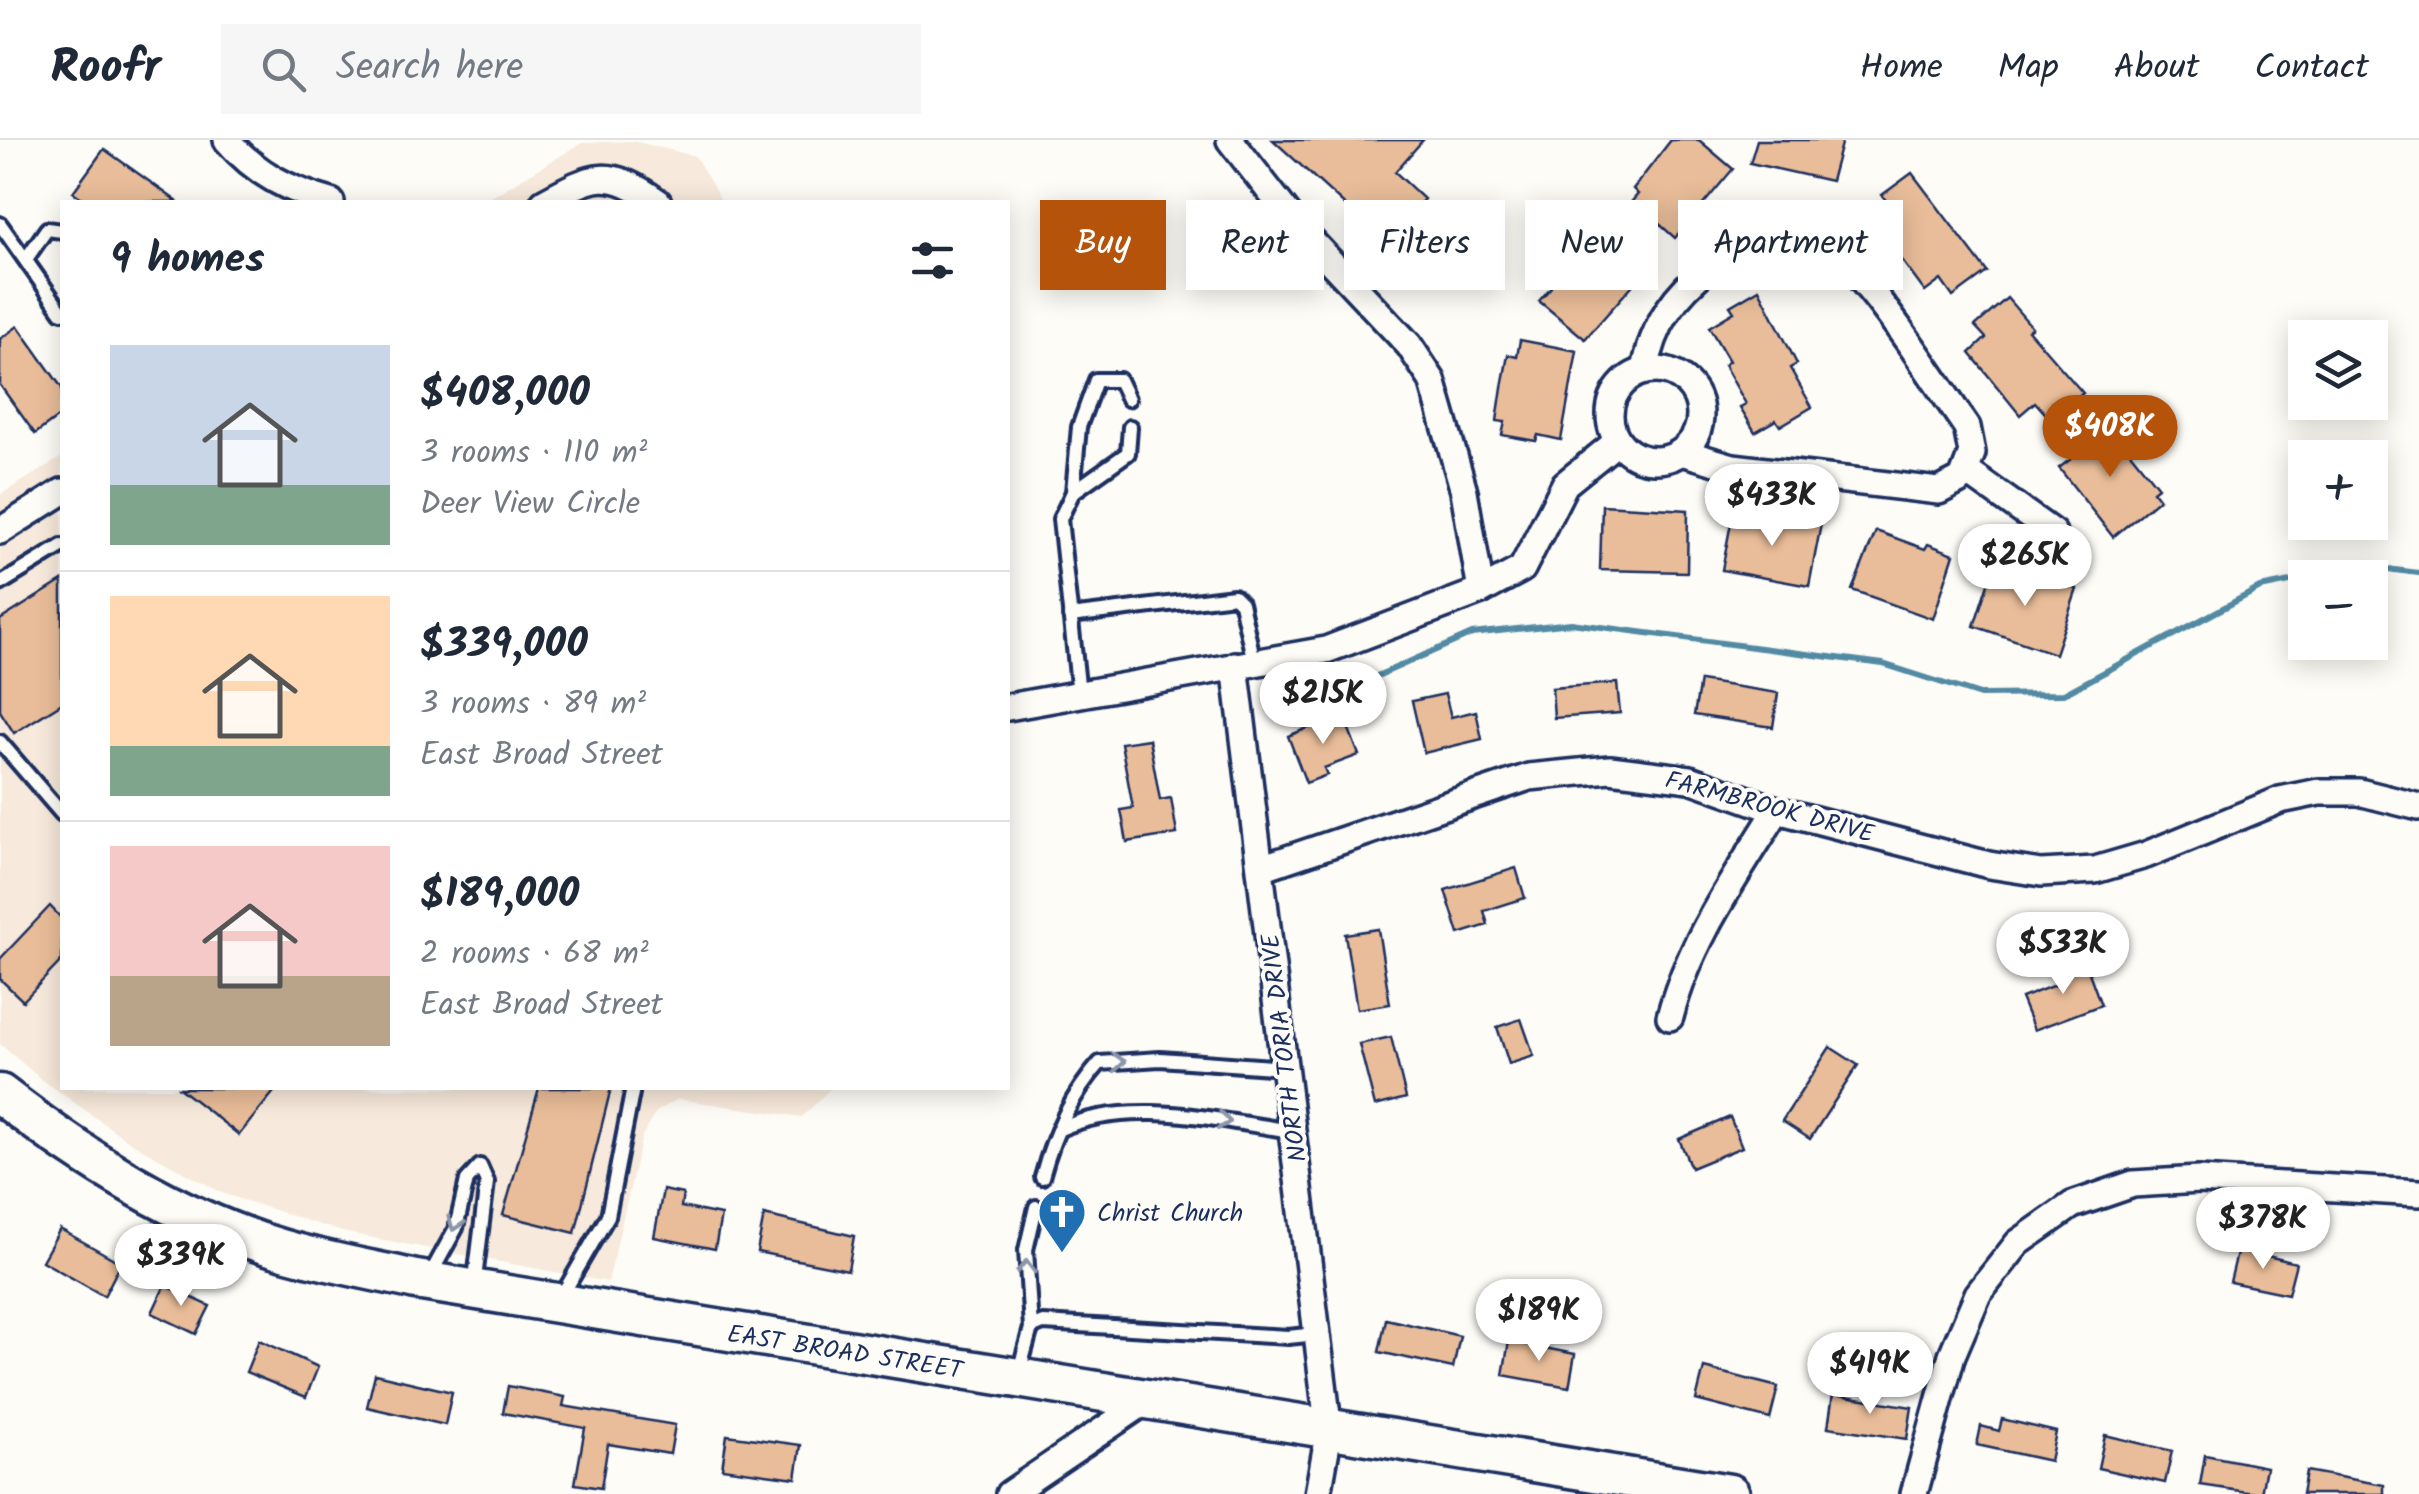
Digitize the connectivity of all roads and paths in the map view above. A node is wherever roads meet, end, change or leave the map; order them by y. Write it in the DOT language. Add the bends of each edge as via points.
graph roads {
  1 [pos="227,140"];
  2 [pos="1230,140"];
  3 [pos="325,200"];
  4 [pos="548,200"];
  5 [pos="655,200"];
  6 [pos="0,224"];
  7 [pos="60,230"];
  8 [pos="26,260"];
  9 [pos="60,309"];
  10 [pos="1644,371"];
  11 [pos="1128,399"];
  12 [pos="1130,427"];
  13 [pos="1618,441"];
  14 [pos="1681,452"];
  15 [pos="1966,471"];
  16 [pos="1073,492"];
  17 [pos="60,493"];
  18 [pos="0,530"];
  19 [pos="2053,532"];
  20 [pos="60,547"];
  21 [pos="0,584"];
  22 [pos="1481,591"];
  23 [pos="1070,616"];
  24 [pos="1245,664"];
  25 [pos="1080,694"];
  26 [pos="1010,707"];
  27 [pos="0,742"];
  28 [pos="2419,807"];
  29 [pos="1777,810"];
  30 [pos="60,812"];
  31 [pos="1261,868"];
  32 [pos="1670,1017"];
  33 [pos="1285,1068"];
  34 [pos="633,1090"];
  35 [pos="0,1094"];
  36 [pos="1060,1129"];
  37 [pos="1293,1132"];
  38 [pos="1042,1177"];
  39 [pos="2419,1193"];
  40 [pos="1036,1207"];
  41 [pos="427,1282"];
  42 [pos="474,1290"];
  43 [pos="558,1304"];
  44 [pos="1031,1328"];
  45 [pos="1317,1334"];
  46 [pos="1018,1379"];
  47 [pos="1146,1400"];
  48 [pos="1329,1432"];
  49 [pos="1009,1494"];
  50 [pos="1318,1494"];
  51 [pos="1730,1494"];
  52 [pos="1914,1494"];
  1 -- 3 [label="street" via="274,182"];
  2 -- 22 [label="street" via="1432,380 1464,491"];
  4 -- 5 [label="street" via="588,178 612,176"];
  6 -- 8 [label="lane"];
  7 -- 8 [label="lane" via="48,230"];
  8 -- 9 [label="lane"];
  10 -- 13 [label="street" via="1616,390 1610,425"];
  10 -- 14 [label="street" via="1679,377 1699,405 1700,423"];
  10 -- 15 [label="street" via="1657,324 1685,285 1723,256 1769,236 1803,231 1840,254 1967,427 1972,454"];
  11 -- 16 [label="lane" via="1118,380 1096,380 1079,427"];
  12 -- 16 [label="lane" via="1128,453"];
  13 -- 14 [label="street" via="1647,460"];
  13 -- 22 [label="street" via="1565,484 1522,569"];
  14 -- 15 [label="street" via="1733,468 1938,491"];
  15 -- 19 [label="street"];
  16 -- 23 [label="lane" via="1060,518"];
  17 -- 18 [label="street"];
  20 -- 21 [label="lane"];
  22 -- 24 [label="street" via="1326,650"];
  23 -- 24 [label="lane" via="1234,596 1241,603"];
  23 -- 25 [label="lane"];
  24 -- 25 [label="street"];
  24 -- 31 [label="street, NORTH TORIA DRIVE"];
  25 -- 26 [label="street"];
  27 -- 30 [label="lane"];
  28 -- 29 [label="street, FARMBROOK DRIVE" via="2359,792 2319,792 2280,800 2095,870 2042,873"];
  29 -- 31 [label="street, FARMBROOK DRIVE" via="1690,779 1610,769 1529,777"];
  29 -- 32 [label="street" via="1682,970"];
  31 -- 33 [label="street, NORTH TORIA DRIVE"];
  36 -- 33 [label="lane, one-way" via="1100,1063 1160,1059"];
  33 -- 37 [label="street, NORTH TORIA DRIVE"];
  34 -- 43 [label="lane" via="608,1216"];
  35 -- 41 [label="main road, EAST BROAD STREET" via="77,1151 183,1211 280,1249"];
  36 -- 37 [label="lane, one-way" via="1090,1116 1174,1114"];
  36 -- 38 [label="lane"];
  37 -- 45 [label="street, NORTH TORIA DRIVE"];
  39 -- 52 [label="street" via="2199,1180 2134,1184 2072,1205 2018,1243 1978,1294 1952,1355"];
  44 -- 40 [label="lane, one-way" via="1026,1250"];
  41 -- 42 [label="main road, EAST BROAD STREET"];
  42 -- 41 [label="lane, one-way" via="487,1182 480,1166 467,1180 456,1228"];
  42 -- 43 [label="main road, EAST BROAD STREET"];
  43 -- 46 [label="main road, EAST BROAD STREET"];
  44 -- 45 [label="lane" via="1058,1321"];
  44 -- 46 [label="lane"];
  45 -- 48 [label="street, NORTH TORIA DRIVE"];
  46 -- 47 [label="main road, EAST BROAD STREET"];
  47 -- 48 [label="main road, EAST BROAD STREET"];
  47 -- 49 [label="street"];
  48 -- 50 [label="street, NORTH TORIA DRIVE"];
  48 -- 51 [label="main road, EAST BROAD STREET"];
}
